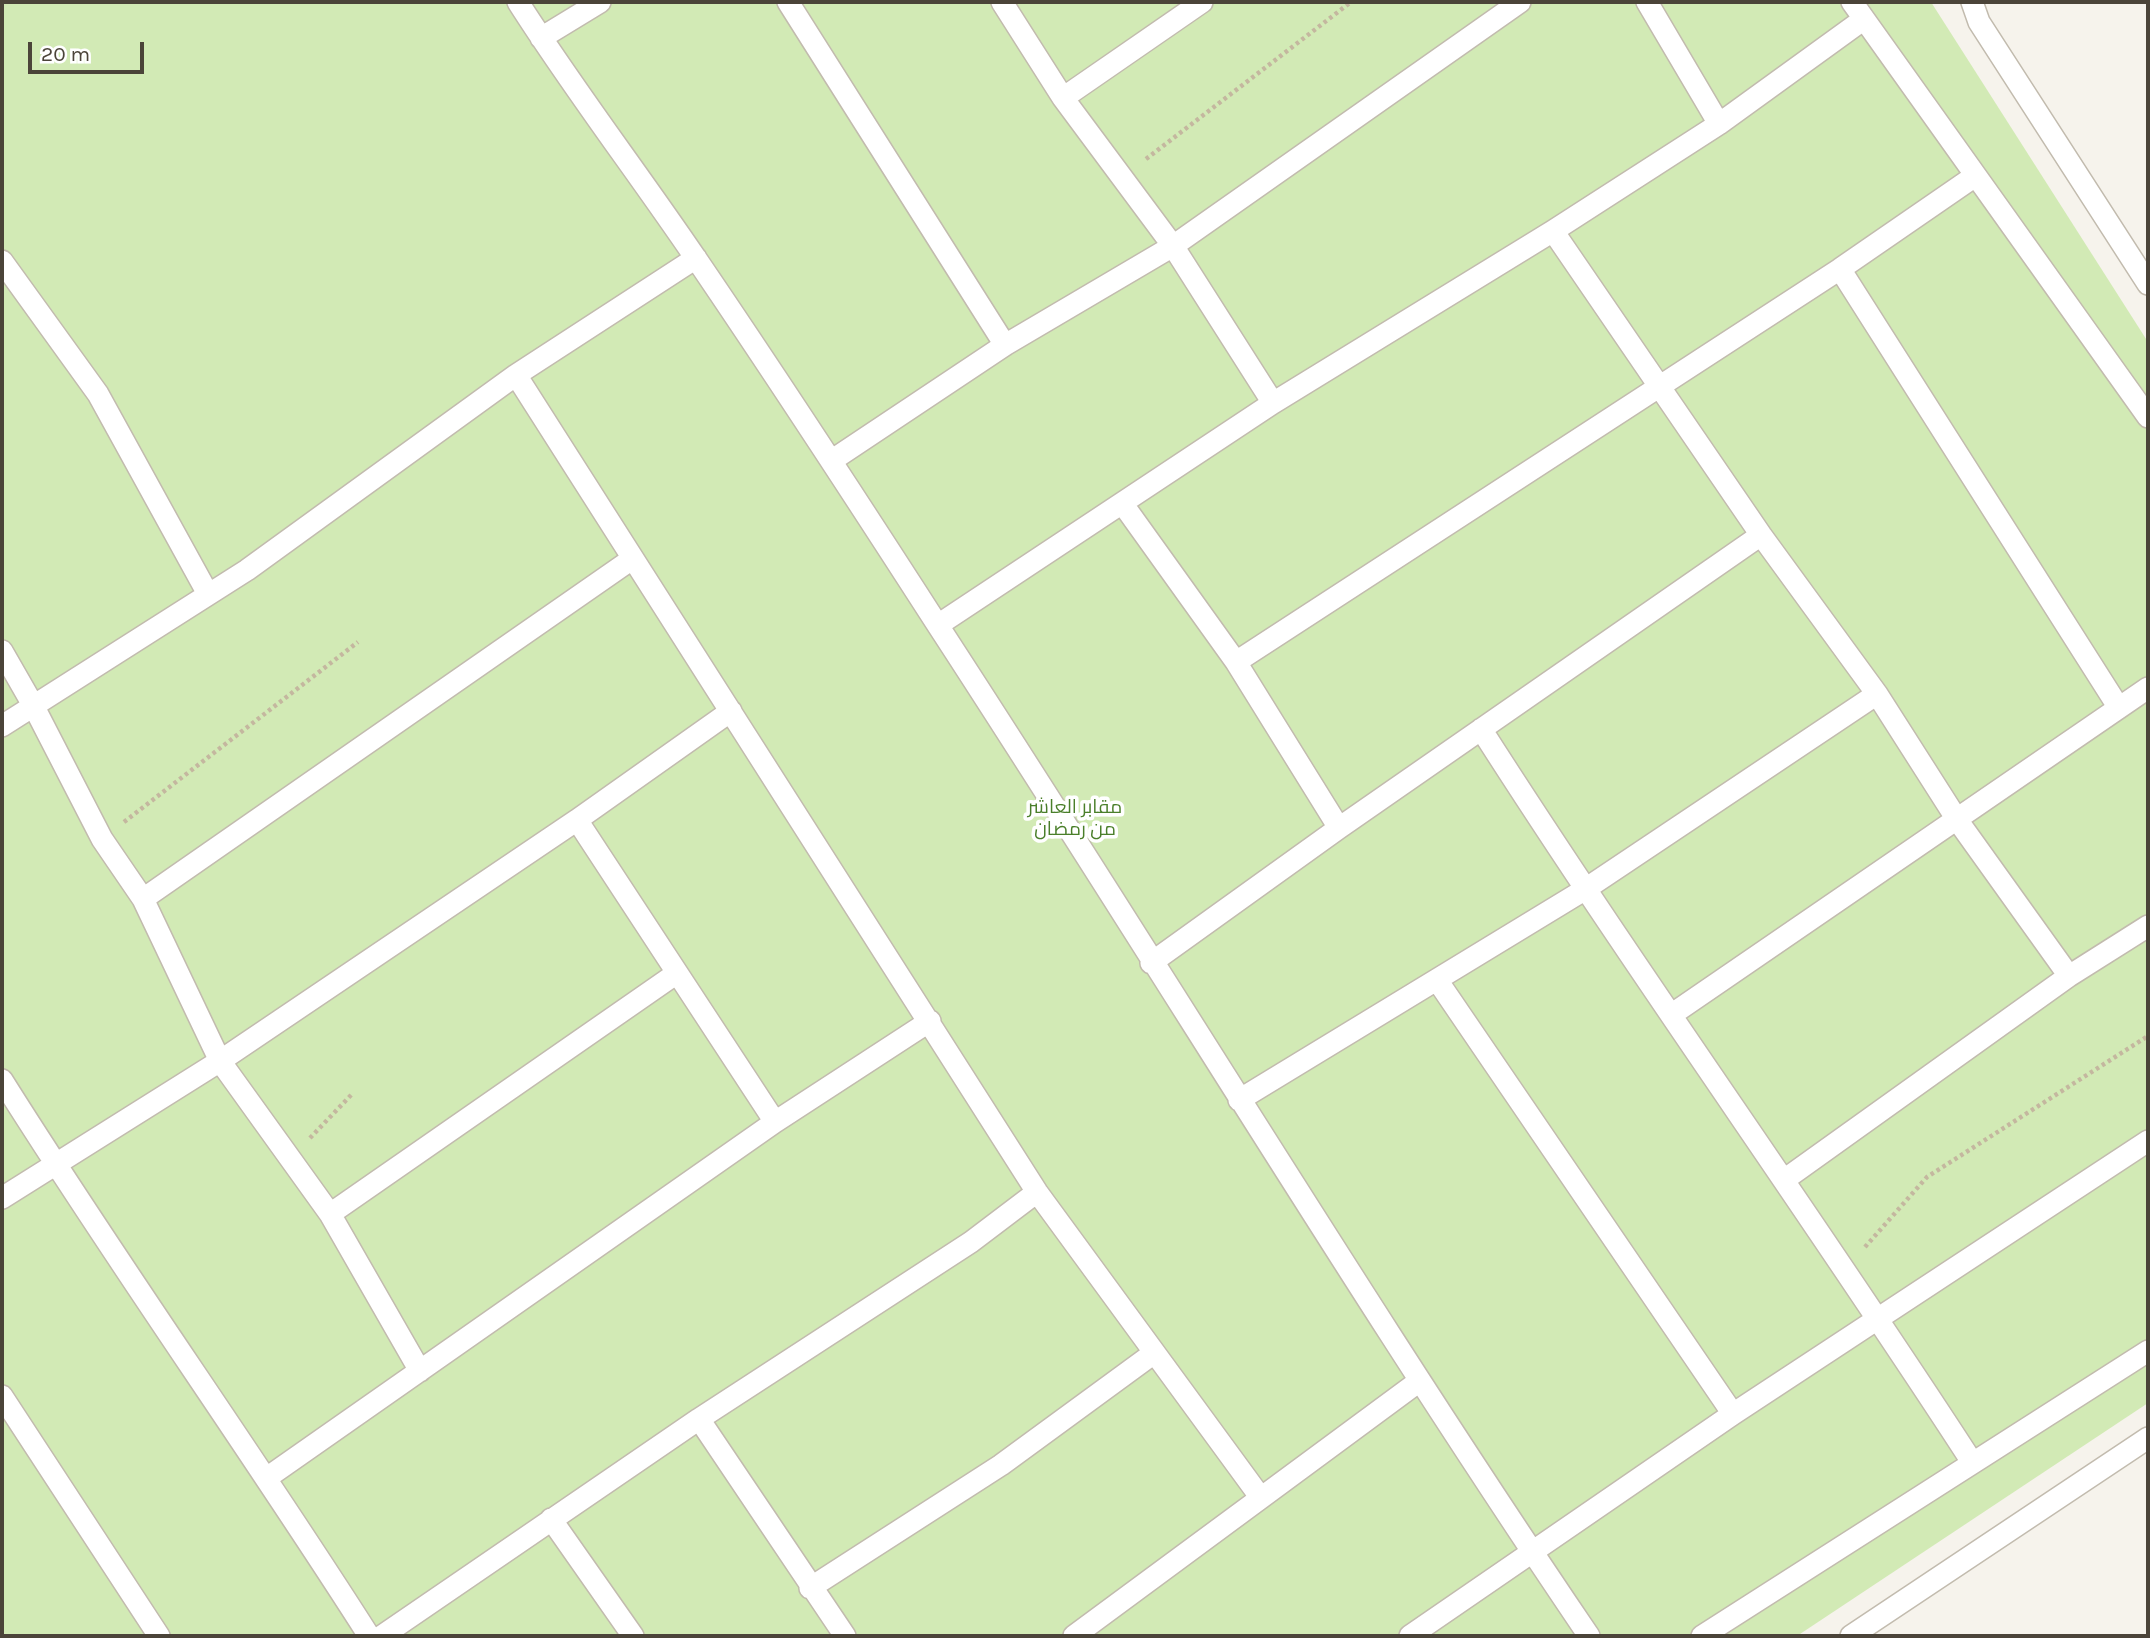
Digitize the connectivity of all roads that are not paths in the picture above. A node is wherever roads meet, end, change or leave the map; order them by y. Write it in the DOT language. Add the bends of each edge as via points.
graph roads {
  1 [pos="518,2"];
  2 [pos="600,2"];
  3 [pos="788,2"];
  4 [pos="1002,2"];
  5 [pos="1202,2"];
  6 [pos="1520,2"];
  7 [pos="1647,2"];
  8 [pos="1972,2"];
  9 [pos="1858,10"];
  10 [pos="541,38"];
  11 [pos="1063,98"];
  12 [pos="1719,124"];
  13 [pos="1976,176"];
  14 [pos="1553,231"];
  15 [pos="1172,246"];
  16 [pos="696,258"];
  17 [pos="2,261"];
  18 [pos="1840,268"];
  19 [pos="2148,284"];
  20 [pos="1005,345"];
  21 [pos="516,376"];
  22 [pos="1659,388"];
  23 [pos="1273,403"];
  24 [pos="2148,416"];
  25 [pos="831,461"];
  26 [pos="1122,503"];
  27 [pos="1761,535"];
  28 [pos="632,559"];
  29 [pos="208,594"];
  30 [pos="938,625"];
  31 [pos="2,651"];
  32 [pos="1236,662"];
  33 [pos="2148,688"];
  34 [pos="1877,694"];
  35 [pos="33,705"];
  36 [pos="2119,708"];
  37 [pos="731,711"];
  38 [pos="2,726"];
  39 [pos="1481,729"];
  40 [pos="577,820"];
  41 [pos="1958,821"];
  42 [pos="1339,828"];
  43 [pos="1584,890"];
  44 [pos="143,899"];
  45 [pos="2148,926"];
  46 [pos="1151,963"];
  47 [pos="677,973"];
  48 [pos="2070,976"];
  49 [pos="1437,980"];
  50 [pos="1671,1015"];
  51 [pos="930,1021"];
  52 [pos="220,1061"];
  53 [pos="2,1080"];
  54 [pos="1239,1100"];
  55 [pos="775,1122"];
  56 [pos="2148,1141"];
  57 [pos="54,1163"];
  58 [pos="1784,1180"];
  59 [pos="1037,1192"];
  60 [pos="2,1198"];
  61 [pos="330,1214"];
  62 [pos="1879,1319"];
  63 [pos="2148,1351"];
  64 [pos="1154,1353"];
  65 [pos="421,1371"];
  66 [pos="1418,1382"];
  67 [pos="2,1396"];
  68 [pos="1733,1414"];
  69 [pos="699,1419"];
  70 [pos="2148,1438"];
  71 [pos="1972,1462"];
  72 [pos="268,1477"];
  73 [pos="1262,1498"];
  74 [pos="551,1519"];
  75 [pos="1533,1554"];
  76 [pos="810,1588"];
  77 [pos="159,1636"];
  78 [pos="369,1636"];
  79 [pos="382,1636"];
  80 [pos="633,1636"];
  81 [pos="845,1636"];
  82 [pos="1074,1636"];
  83 [pos="1410,1636"];
  84 [pos="1589,1636"];
  85 [pos="1702,1636"];
  86 [pos="1851,1636"];
  1 -- 10 [label="lane"];
  2 -- 10 [label="lane"];
  3 -- 20 [label="lane"];
  4 -- 11 [label="lane"];
  5 -- 11 [label="lane"];
  6 -- 15 [label="lane"];
  7 -- 12 [label="lane"];
  8 -- 19 [label="lane" via="1979,22"];
  9 -- 12 [label="lane"];
  9 -- 13 [label="lane"];
  10 -- 16 [label="lane"];
  11 -- 15 [label="lane"];
  12 -- 14 [label="lane"];
  13 -- 18 [label="lane"];
  13 -- 24 [label="lane"];
  14 -- 22 [label="lane"];
  14 -- 23 [label="lane"];
  15 -- 20 [label="lane"];
  15 -- 23 [label="lane"];
  16 -- 21 [label="lane"];
  16 -- 25 [label="lane"];
  17 -- 29 [label="lane" via="98,394"];
  18 -- 22 [label="lane"];
  18 -- 36 [label="lane"];
  20 -- 25 [label="lane"];
  21 -- 28 [label="lane"];
  21 -- 29 [label="lane"];
  22 -- 27 [label="lane"];
  22 -- 32 [label="lane"];
  23 -- 26 [label="lane"];
  25 -- 30 [label="lane"];
  26 -- 30 [label="lane"];
  26 -- 32 [label="lane"];
  27 -- 34 [label="lane"];
  27 -- 39 [label="lane"];
  28 -- 37 [label="lane"];
  28 -- 44 [label="lane"];
  29 -- 35 [label="lane"];
  30 -- 46 [label="lane"];
  31 -- 35 [label="lane"];
  32 -- 42 [label="lane"];
  33 -- 36 [label="lane"];
  34 -- 41 [label="lane"];
  34 -- 43 [label="lane"];
  35 -- 38 [label="lane"];
  35 -- 44 [label="lane" via="102,839"];
  36 -- 41 [label="lane"];
  37 -- 40 [label="lane"];
  37 -- 51 [label="lane"];
  39 -- 42 [label="lane"];
  39 -- 43 [label="lane"];
  40 -- 47 [label="lane"];
  40 -- 52 [label="lane"];
  41 -- 48 [label="lane"];
  41 -- 50 [label="lane"];
  42 -- 46 [label="lane"];
  43 -- 49 [label="lane"];
  43 -- 50 [label="lane"];
  44 -- 52 [label="lane"];
  45 -- 48 [label="lane"];
  46 -- 54 [label="lane"];
  47 -- 55 [label="lane"];
  47 -- 61 [label="lane"];
  48 -- 58 [label="lane"];
  49 -- 54 [label="lane"];
  49 -- 68 [label="lane"];
  50 -- 58 [label="lane"];
  51 -- 55 [label="lane"];
  51 -- 59 [label="lane"];
  52 -- 57 [label="lane"];
  52 -- 61 [label="lane"];
  53 -- 57 [label="lane"];
  54 -- 66 [label="lane"];
  55 -- 65 [label="lane"];
  56 -- 62 [label="lane"];
  57 -- 60 [label="lane"];
  57 -- 72 [label="lane"];
  58 -- 62 [label="lane"];
  59 -- 64 [label="lane"];
  59 -- 69 [label="lane" via="971,1242"];
  61 -- 65 [label="lane"];
  62 -- 68 [label="lane"];
  62 -- 71 [label="lane"];
  63 -- 71 [label="lane"];
  64 -- 73 [label="lane"];
  64 -- 76 [label="lane" via="1001,1465"];
  65 -- 72 [label="lane"];
  66 -- 73 [label="lane"];
  66 -- 75 [label="lane"];
  67 -- 77 [label="lane"];
  68 -- 75 [label="lane"];
  69 -- 74 [label="lane"];
  69 -- 76 [label="lane"];
  70 -- 86 [label="lane"];
  71 -- 85 [label="lane"];
  72 -- 78 [label="lane"];
  73 -- 82 [label="lane"];
  74 -- 79 [label="lane"];
  74 -- 80 [label="lane"];
  75 -- 83 [label="lane"];
  75 -- 84 [label="lane"];
  76 -- 81 [label="lane"];
}
